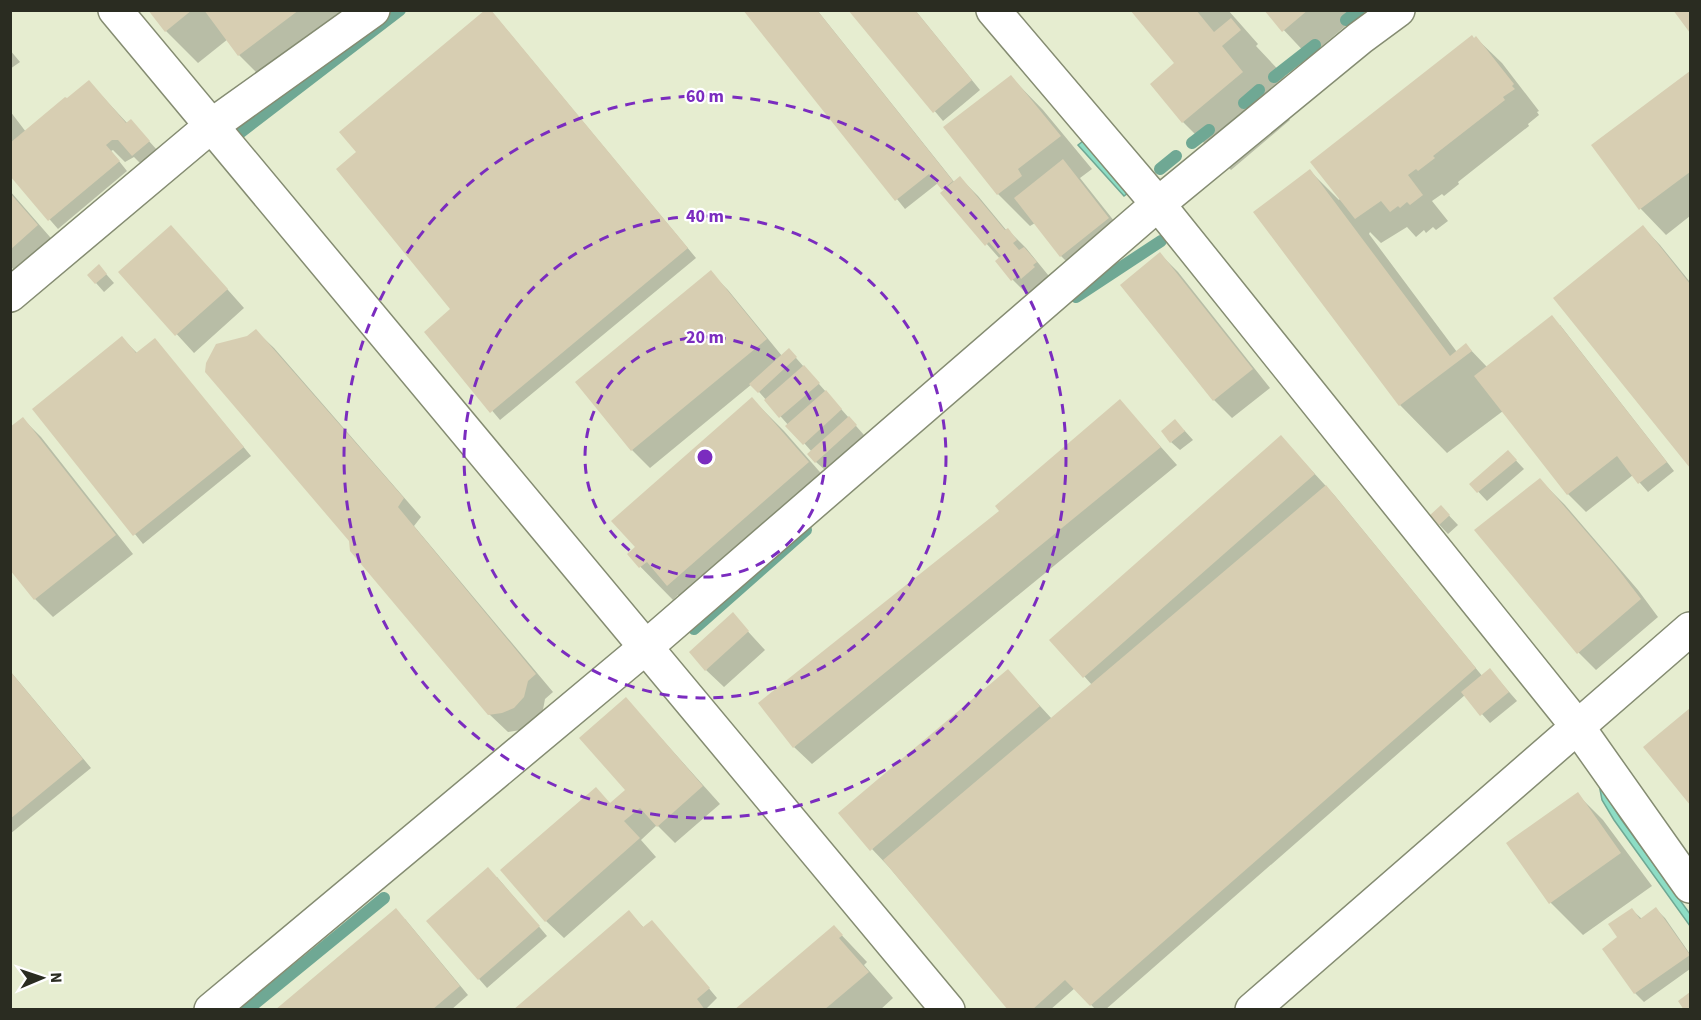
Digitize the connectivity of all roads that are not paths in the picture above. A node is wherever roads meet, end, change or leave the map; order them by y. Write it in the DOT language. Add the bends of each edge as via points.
graph roads {
  1 [pos="115,10"];
  2 [pos="373,10"];
  3 [pos="993,10"];
  4 [pos="1398,10"];
  5 [pos="211,126"];
  6 [pos="1158,204"];
  7 [pos="10,295"];
  8 [pos="1690,629"];
  9 [pos="646,646"];
  10 [pos="1577,726"];
  11 [pos="1690,886"];
  12 [pos="211,1010"];
  13 [pos="948,1010"];
  14 [pos="1252,1010"];
  1 -- 5 [label="street"];
  2 -- 5 [label="street"];
  3 -- 6 [label="street"];
  4 -- 6 [label="street"];
  5 -- 7 [label="street"];
  5 -- 9 [label="street"];
  6 -- 9 [label="street"];
  6 -- 10 [label="street"];
  8 -- 10 [label="street"];
  9 -- 12 [label="street"];
  9 -- 13 [label="street"];
  10 -- 11 [label="street"];
  10 -- 14 [label="street"];
}
